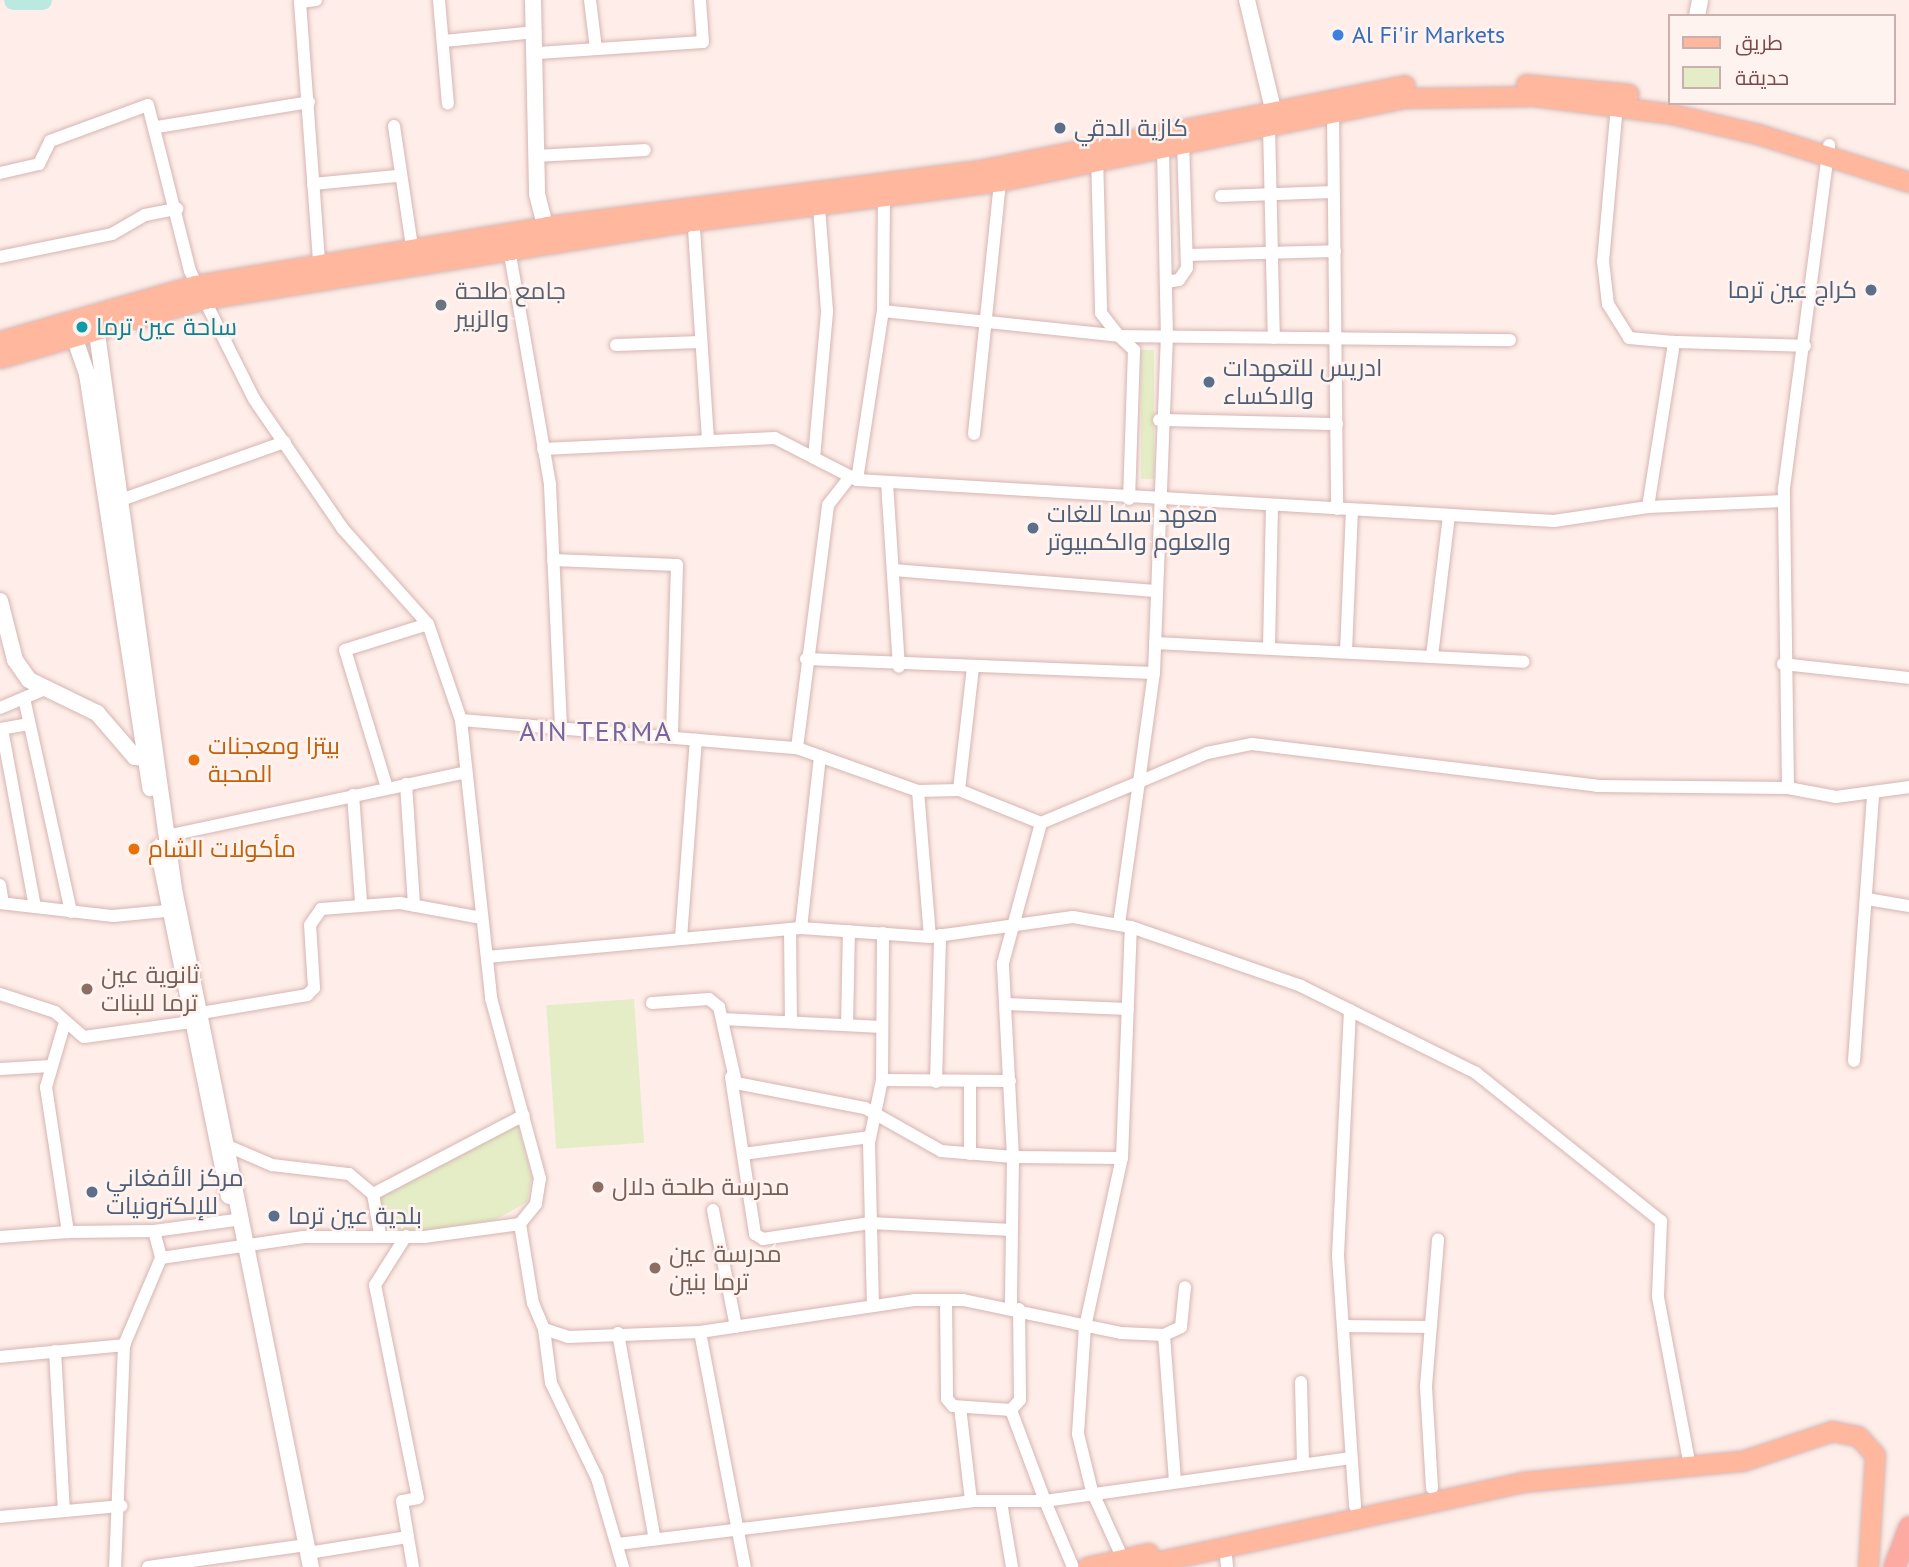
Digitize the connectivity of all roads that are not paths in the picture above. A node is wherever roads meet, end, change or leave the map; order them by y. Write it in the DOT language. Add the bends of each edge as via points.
graph roads {
  1 [pos="316,0"];
  2 [pos="439,0"];
  3 [pos="533,0"];
  4 [pos="590,0"];
  5 [pos="700,0"];
  6 [pos="1247,0"];
  7 [pos="536,32"];
  8 [pos="444,41"];
  9 [pos="596,50"];
  10 [pos="538,53"];
  11 [pos="309,102"];
  12 [pos="447,104"];
  13 [pos="1668,104"];
  14 [pos="1617,105"];
  15 [pos="1675,105"];
  16 [pos="1332,112"];
  17 [pos="1271,117"];
  18 [pos="394,126"];
  19 [pos="157,127"];
  20 [pos="1164,140"];
  21 [pos="1183,144"];
  22 [pos="645,150"];
  23 [pos="1829,151"];
  24 [pos="1097,155"];
  25 [pos="537,156"];
  26 [pos="0,173"];
  27 [pos="1909,173"];
  28 [pos="397,176"];
  29 [pos="1000,180"];
  30 [pos="1909,183"];
  31 [pos="313,184"];
  32 [pos="884,190"];
  33 [pos="1334,192"];
  34 [pos="1271,194"];
  35 [pos="1221,196"];
  36 [pos="819,206"];
  37 [pos="177,209"];
  38 [pos="693,214"];
  39 [pos="548,234"];
  40 [pos="412,246"];
  41 [pos="509,249"];
  42 [pos="1335,251"];
  43 [pos="1272,253"];
  44 [pos="1187,255"];
  45 [pos="0,257"];
  46 [pos="319,262"];
  47 [pos="1166,282"];
  48 [pos="200,292"];
  49 [pos="883,311"];
  50 [pos="93,319"];
  51 [pos="986,320"];
  52 [pos="71,326"];
  53 [pos="1119,336"];
  54 [pos="1274,338"];
  55 [pos="1336,338"];
  56 [pos="1167,339"];
  57 [pos="1510,340"];
  58 [pos="0,341"];
  59 [pos="701,342"];
  60 [pos="1674,342"];
  61 [pos="616,345"];
  62 [pos="1805,346"];
  63 [pos="0,358"];
  64 [pos="1159,420"];
  65 [pos="1337,424"];
  66 [pos="974,434"];
  67 [pos="708,441"];
  68 [pos="285,442"];
  69 [pos="543,449"];
  70 [pos="814,458"];
  71 [pos="854,478"];
  72 [pos="887,482"];
  73 [pos="1129,499"];
  74 [pos="118,500"];
  75 [pos="1156,500"];
  76 [pos="1784,500"];
  77 [pos="1272,506"];
  78 [pos="1648,507"];
  79 [pos="1337,509"];
  80 [pos="1352,510"];
  81 [pos="1449,515"];
  82 [pos="553,561"];
  83 [pos="893,570"];
  84 [pos="1155,591"];
  85 [pos="0,601"];
  86 [pos="428,624"];
  87 [pos="1155,643"];
  88 [pos="1269,648"];
  89 [pos="1346,652"];
  90 [pos="1432,656"];
  91 [pos="806,659"];
  92 [pos="1524,662"];
  93 [pos="1783,664"];
  94 [pos="899,667"];
  95 [pos="973,668"];
  96 [pos="1154,673"];
  97 [pos="1909,678"];
  98 [pos="45,689"];
  99 [pos="24,698"];
  100 [pos="0,708"];
  101 [pos="142,719"];
  102 [pos="461,720"];
  103 [pos="29,724"];
  104 [pos="561,728"];
  105 [pos="672,738"];
  106 [pos="696,740"];
  107 [pos="797,748"];
  108 [pos="820,756"];
  109 [pos="150,758"];
  110 [pos="466,772"];
  111 [pos="1139,782"];
  112 [pos="406,784"];
  113 [pos="1909,787"];
  114 [pos="387,788"];
  115 [pos="1788,788"];
  116 [pos="918,790"];
  117 [pos="958,790"];
  118 [pos="353,795"];
  119 [pos="1873,795"];
  120 [pos="1041,823"];
  121 [pos="166,836"];
  122 [pos="0,885"];
  123 [pos="1867,899"];
  124 [pos="361,901"];
  125 [pos="2,903"];
  126 [pos="414,906"];
  127 [pos="1909,906"];
  128 [pos="35,907"];
  129 [pos="166,911"];
  130 [pos="71,912"];
  131 [pos="482,918"];
  132 [pos="1013,926"];
  133 [pos="1125,926"];
  134 [pos="795,928"];
  135 [pos="849,931"];
  136 [pos="883,933"];
  137 [pos="935,936"];
  138 [pos="681,938"];
  139 [pos="487,957"];
  140 [pos="0,994"];
  141 [pos="652,1003"];
  142 [pos="1006,1004"];
  143 [pos="1128,1009"];
  144 [pos="1350,1010"];
  145 [pos="196,1018"];
  146 [pos="722,1019"];
  147 [pos="65,1022"];
  148 [pos="792,1022"];
  149 [pos="846,1025"];
  150 [pos="882,1027"];
  151 [pos="1854,1061"];
  152 [pos="51,1066"];
  153 [pos="0,1069"];
  154 [pos="731,1077"];
  155 [pos="882,1080"];
  156 [pos="1010,1081"];
  157 [pos="936,1082"];
  158 [pos="970,1082"];
  159 [pos="878,1113"];
  160 [pos="524,1115"];
  161 [pos="870,1137"];
  162 [pos="230,1147"];
  163 [pos="743,1154"];
  164 [pos="970,1154"];
  165 [pos="1013,1157"];
  166 [pos="1122,1158"];
  167 [pos="373,1194"];
  168 [pos="713,1210"];
  169 [pos="235,1220"];
  170 [pos="870,1223"];
  171 [pos="520,1224"];
  172 [pos="1012,1230"];
  173 [pos="154,1231"];
  174 [pos="68,1232"];
  175 [pos="380,1233"];
  176 [pos="406,1236"];
  177 [pos="0,1237"];
  178 [pos="1438,1239"];
  179 [pos="246,1248"];
  180 [pos="161,1258"];
  181 [pos="1185,1287"];
  182 [pos="946,1300"];
  183 [pos="873,1306"];
  184 [pos="1015,1307"];
  185 [pos="1085,1326"];
  186 [pos="1345,1326"];
  187 [pos="736,1327"];
  188 [pos="1428,1327"];
  189 [pos="544,1329"];
  190 [pos="700,1332"];
  191 [pos="618,1333"];
  192 [pos="1164,1335"];
  193 [pos="124,1345"];
  194 [pos="55,1351"];
  195 [pos="0,1357"];
  196 [pos="1301,1382"];
  197 [pos="960,1407"];
  198 [pos="1011,1410"];
  199 [pos="1351,1458"];
  200 [pos="1690,1461"];
  201 [pos="1303,1463"];
  202 [pos="1175,1482"];
  203 [pos="1432,1488"];
  204 [pos="1092,1491"];
  205 [pos="1045,1501"];
  206 [pos="971,1502"];
  207 [pos="1001,1502"];
  208 [pos="122,1506"];
  209 [pos="1356,1506"];
  210 [pos="64,1511"];
  211 [pos="0,1517"];
  212 [pos="1909,1527"];
  213 [pos="738,1529"];
  214 [pos="654,1536"];
  215 [pos="408,1537"];
  216 [pos="618,1544"];
  217 [pos="1225,1547"];
  218 [pos="308,1555"];
  219 [pos="1128,1563"];
  220 [pos="115,1567"];
  221 [pos="148,1567"];
  222 [pos="413,1567"];
  223 [pos="623,1567"];
  224 [pos="745,1567"];
  225 [pos="1012,1567"];
  226 [pos="1073,1567"];
  227 [pos="1087,1567"];
  228 [pos="1227,1567"];
  229 [pos="1868,1567"];
  230 [pos="1894,1567"];
  1 -- 11 [label="street" via="300,2"];
  2 -- 8 [label="street"];
  3 -- 7 [label="street"];
  4 -- 9 [label="street"];
  5 -- 9 [label="street" via="703,42"];
  6 -- 17 [label="street"];
  7 -- 8 [label="street"];
  7 -- 10 [label="street"];
  8 -- 12 [label="street"];
  9 -- 10 [label="street"];
  10 -- 25 [label="street"];
  11 -- 19 [label="street"];
  11 -- 31 [label="street"];
  13 -- 17 [label="main road" via="1569,86 1451,84 1396,86"];
  14 -- 15 [label="main road"];
  14 -- 16 [label="main road" via="1534,96 1426,96"];
  14 -- 60 [label="street" via="1603,261 1608,304 1629,338"];
  15 -- 23 [label="main road"];
  16 -- 17 [label="main road"];
  16 -- 33 [label="street"];
  17 -- 20 [label="main road"];
  17 -- 21 [label="main road"];
  17 -- 34 [label="street"];
  18 -- 28 [label="street"];
  19 -- 26 [label="street" via="148,106 50,141 39,164"];
  19 -- 37 [label="street"];
  20 -- 21 [label="main road"];
  20 -- 24 [label="main road"];
  20 -- 47 [label="street"];
  21 -- 44 [label="street"];
  22 -- 25 [label="street"];
  23 -- 27 [label="main road"];
  23 -- 30 [label="main road"];
  23 -- 62 [label="street"];
  24 -- 29 [label="main road"];
  24 -- 32 [label="main road"];
  24 -- 53 [label="street" via="1101,313"];
  25 -- 39 [label="street" via="538,201"];
  28 -- 31 [label="street"];
  28 -- 40 [label="street"];
  29 -- 32 [label="main road"];
  29 -- 51 [label="street"];
  31 -- 46 [label="street"];
  32 -- 36 [label="main road"];
  32 -- 38 [label="main road"];
  32 -- 49 [label="street"];
  33 -- 34 [label="street"];
  33 -- 42 [label="street"];
  34 -- 35 [label="street"];
  34 -- 43 [label="street"];
  36 -- 38 [label="main road"];
  36 -- 70 [label="street" via="827,311"];
  37 -- 45 [label="street" via="145,215 112,234"];
  37 -- 48 [label="street"];
  38 -- 39 [label="main road"];
  38 -- 59 [label="street"];
  39 -- 40 [label="main road"];
  39 -- 41 [label="main road"];
  40 -- 46 [label="main road"];
  41 -- 48 [label="main road"];
  41 -- 69 [label="street"];
  42 -- 43 [label="street"];
  42 -- 55 [label="street"];
  43 -- 44 [label="street"];
  43 -- 54 [label="street"];
  44 -- 47 [label="street" via="1182,277"];
  46 -- 48 [label="main road"];
  47 -- 56 [label="street"];
  48 -- 50 [label="main road"];
  48 -- 68 [label="street" via="254,399"];
  49 -- 51 [label="street"];
  49 -- 71 [label="street"];
  50 -- 52 [label="main road"];
  50 -- 74 [label="street"];
  51 -- 53 [label="street"];
  51 -- 66 [label="street"];
  52 -- 58 [label="main road"];
  52 -- 63 [label="main road"];
  52 -- 101 [label="street" via="87,374"];
  53 -- 56 [label="street"];
  53 -- 73 [label="street" via="1134,350"];
  54 -- 55 [label="street"];
  54 -- 56 [label="street"];
  55 -- 57 [label="street"];
  55 -- 65 [label="street"];
  56 -- 64 [label="street"];
  59 -- 61 [label="street"];
  59 -- 67 [label="street"];
  60 -- 62 [label="street"];
  60 -- 78 [label="street"];
  62 -- 76 [label="street"];
  64 -- 65 [label="street"];
  64 -- 75 [label="street"];
  65 -- 79 [label="street"];
  67 -- 69 [label="street"];
  67 -- 70 [label="street" via="775,438"];
  68 -- 74 [label="street"];
  68 -- 86 [label="street" via="343,529"];
  69 -- 82 [label="street"];
  70 -- 71 [label="street"];
  71 -- 72 [label="street"];
  71 -- 91 [label="street" via="828,505"];
  72 -- 73 [label="street"];
  72 -- 83 [label="street"];
  73 -- 75 [label="street"];
  74 -- 101 [label="street"];
  75 -- 77 [label="street"];
  75 -- 84 [label="street"];
  76 -- 78 [label="street"];
  76 -- 93 [label="street"];
  77 -- 79 [label="street"];
  77 -- 88 [label="street"];
  78 -- 81 [label="street" via="1554,521"];
  79 -- 80 [label="street"];
  80 -- 81 [label="street"];
  80 -- 89 [label="street"];
  81 -- 90 [label="street"];
  82 -- 104 [label="street"];
  82 -- 105 [label="street" via="677,565"];
  83 -- 84 [label="street"];
  83 -- 94 [label="street"];
  84 -- 87 [label="street"];
  85 -- 98 [label="street" via="20,671"];
  86 -- 102 [label="street"];
  86 -- 114 [label="street" via="345,650"];
  87 -- 88 [label="street"];
  87 -- 96 [label="street"];
  88 -- 89 [label="street"];
  89 -- 90 [label="street"];
  90 -- 92 [label="street"];
  91 -- 94 [label="street"];
  91 -- 107 [label="street"];
  93 -- 97 [label="street"];
  93 -- 115 [label="street"];
  94 -- 95 [label="street"];
  95 -- 96 [label="street"];
  95 -- 117 [label="street"];
  96 -- 111 [label="street"];
  98 -- 99 [label="street"];
  98 -- 109 [label="street" via="97,713"];
  99 -- 100 [label="street"];
  99 -- 103 [label="street"];
  101 -- 109 [label="street"];
  102 -- 104 [label="street"];
  102 -- 110 [label="street"];
  103 -- 128 [label="street" via="2,729"];
  103 -- 130 [label="street"];
  104 -- 105 [label="street"];
  105 -- 106 [label="street"];
  106 -- 107 [label="street"];
  106 -- 138 [label="street"];
  107 -- 108 [label="street"];
  108 -- 116 [label="street"];
  108 -- 134 [label="street"];
  109 -- 121 [label="street"];
  109 -- 129 [label="street"];
  110 -- 112 [label="street"];
  110 -- 131 [label="street"];
  111 -- 115 [label="street" via="1207,753 1252,744 1597,786"];
  111 -- 120 [label="street"];
  111 -- 133 [label="street"];
  112 -- 114 [label="street"];
  112 -- 126 [label="street"];
  113 -- 119 [label="street"];
  114 -- 118 [label="street"];
  115 -- 119 [label="street" via="1836,797"];
  116 -- 117 [label="street"];
  116 -- 137 [label="street"];
  117 -- 120 [label="street"];
  118 -- 121 [label="street"];
  118 -- 124 [label="street"];
  119 -- 123 [label="street"];
  120 -- 132 [label="street"];
  121 -- 145 [label="street"];
  122 -- 125 [label="street"];
  123 -- 127 [label="street"];
  123 -- 151 [label="street"];
  124 -- 126 [label="street"];
  124 -- 145 [label="street" via="313,916 314,988 307,995"];
  125 -- 128 [label="street"];
  126 -- 131 [label="street"];
  128 -- 130 [label="street"];
  129 -- 130 [label="street"];
  129 -- 145 [label="street"];
  131 -- 139 [label="street"];
  132 -- 133 [label="street" via="1073,917"];
  132 -- 137 [label="street"];
  132 -- 142 [label="street" via="1003,963"];
  133 -- 143 [label="street"];
  133 -- 144 [label="street" via="1301,986"];
  134 -- 135 [label="street"];
  134 -- 138 [label="street"];
  134 -- 148 [label="street"];
  135 -- 136 [label="street"];
  135 -- 149 [label="street"];
  136 -- 137 [label="street"];
  136 -- 150 [label="street"];
  137 -- 157 [label="street"];
  138 -- 139 [label="street" via="629,949"];
  139 -- 160 [label="street" via="491,998"];
  140 -- 147 [label="street" via="55,1012"];
  141 -- 146 [label="street" via="709,999"];
  142 -- 143 [label="street"];
  142 -- 156 [label="street"];
  143 -- 166 [label="street"];
  144 -- 186 [label="street" via="1338,1165"];
  144 -- 200 [label="street" via="1476,1073 1661,1221 1658,1297"];
  145 -- 147 [label="street" via="99,1038 71,1031"];
  145 -- 162 [label="street"];
  145 -- 169 [label="street"];
  146 -- 148 [label="street"];
  146 -- 154 [label="street"];
  147 -- 152 [label="street"];
  148 -- 149 [label="street"];
  149 -- 150 [label="street"];
  150 -- 155 [label="street"];
  152 -- 153 [label="street"];
  152 -- 174 [label="street" via="46,1087"];
  154 -- 159 [label="street"];
  154 -- 163 [label="street"];
  155 -- 157 [label="street"];
  155 -- 159 [label="street"];
  156 -- 158 [label="street"];
  156 -- 165 [label="street"];
  157 -- 158 [label="street"];
  158 -- 164 [label="street"];
  159 -- 161 [label="street"];
  159 -- 164 [label="street" via="940,1151"];
  160 -- 167 [label="street"];
  160 -- 171 [label="street" via="540,1178 536,1204"];
  161 -- 163 [label="street"];
  161 -- 170 [label="street"];
  162 -- 167 [label="street" via="280,1167 337,1168"];
  162 -- 179 [label="street"];
  163 -- 170 [label="street" via="755,1234 763,1239"];
  164 -- 165 [label="street"];
  165 -- 166 [label="street"];
  165 -- 172 [label="street"];
  166 -- 185 [label="street"];
  167 -- 175 [label="street"];
  168 -- 187 [label="street"];
  169 -- 173 [label="street"];
  169 -- 179 [label="street"];
  170 -- 172 [label="street"];
  170 -- 183 [label="street"];
  171 -- 176 [label="street"];
  171 -- 189 [label="street" via="533,1303"];
  172 -- 184 [label="street"];
  173 -- 174 [label="street"];
  173 -- 180 [label="street"];
  174 -- 177 [label="street"];
  175 -- 176 [label="street"];
  175 -- 179 [label="street"];
  176 -- 215 [label="street" via="375,1285 418,1498 402,1501"];
  178 -- 188 [label="street"];
  179 -- 180 [label="street"];
  179 -- 218 [label="street"];
  180 -- 193 [label="street"];
  181 -- 192 [label="street" via="1181,1327"];
  182 -- 183 [label="street"];
  182 -- 184 [label="street"];
  182 -- 197 [label="street" via="947,1399"];
  183 -- 187 [label="street"];
  184 -- 185 [label="street"];
  184 -- 198 [label="street" via="1020,1400"];
  185 -- 192 [label="street"];
  185 -- 204 [label="street" via="1078,1434"];
  186 -- 188 [label="street"];
  186 -- 199 [label="street"];
  187 -- 190 [label="street"];
  188 -- 203 [label="street"];
  189 -- 191 [label="street" via="568,1337"];
  189 -- 216 [label="street" via="551,1383 597,1478"];
  190 -- 191 [label="street"];
  190 -- 213 [label="street"];
  191 -- 214 [label="street"];
  192 -- 202 [label="street"];
  193 -- 194 [label="street"];
  193 -- 208 [label="street"];
  194 -- 195 [label="street"];
  194 -- 210 [label="street"];
  196 -- 201 [label="street"];
  197 -- 198 [label="street"];
  197 -- 206 [label="street"];
  198 -- 205 [label="street"];
  199 -- 201 [label="street"];
  199 -- 209 [label="street"];
  200 -- 203 [label="main road" via="1529,1471"];
  200 -- 217 [label="main road" via="1543,1478"];
  200 -- 229 [label="main road" via="1759,1457 1816,1433 1858,1436 1872,1449 1877,1468"];
  201 -- 202 [label="street"];
  202 -- 204 [label="street"];
  203 -- 209 [label="main road"];
  204 -- 205 [label="street"];
  204 -- 219 [label="street"];
  205 -- 207 [label="street"];
  205 -- 226 [label="street"];
  206 -- 207 [label="street"];
  206 -- 213 [label="street"];
  207 -- 225 [label="street"];
  208 -- 210 [label="street"];
  208 -- 220 [label="street"];
  209 -- 219 [label="main road"];
  210 -- 211 [label="street"];
  212 -- 230 [label="highway"];
  213 -- 214 [label="street"];
  213 -- 224 [label="street"];
  214 -- 216 [label="street"];
  215 -- 218 [label="street"];
  215 -- 222 [label="street"];
  216 -- 223 [label="street"];
  217 -- 219 [label="main road"];
  217 -- 228 [label="street"];
  218 -- 221 [label="street"];
  219 -- 227 [label="main road"];
}
